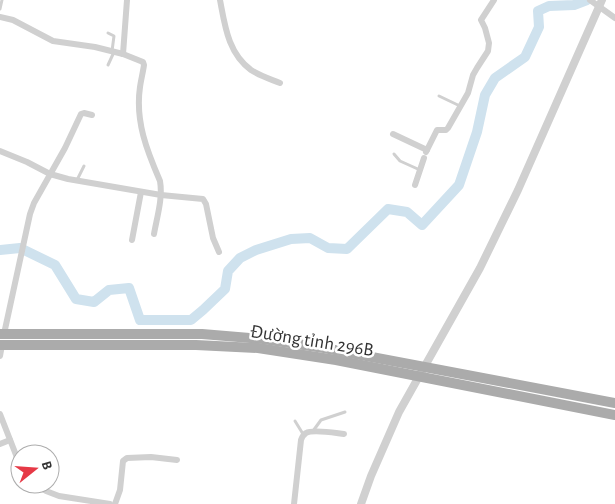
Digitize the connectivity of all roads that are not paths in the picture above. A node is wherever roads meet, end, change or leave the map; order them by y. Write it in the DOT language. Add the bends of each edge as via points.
graph roads {
  1 [pos="2,0"];
  2 [pos="127,0"];
  3 [pos="220,0"];
  4 [pos="494,0"];
  5 [pos="590,0"];
  6 [pos="601,3"];
  7 [pos="0,9"];
  8 [pos="0,17"];
  9 [pos="615,18"];
  10 [pos="108,33"];
  11 [pos="113,52"];
  12 [pos="123,54"];
  13 [pos="108,65"];
  14 [pos="280,82"];
  15 [pos="439,96"];
  16 [pos="461,106"];
  17 [pos="92,114"];
  18 [pos="394,134"];
  19 [pos="0,151"];
  20 [pos="426,153"];
  21 [pos="394,154"];
  22 [pos="84,166"];
  23 [pos="420,170"];
  24 [pos="50,174"];
  25 [pos="76,181"];
  26 [pos="415,185"];
  27 [pos="141,192"];
  28 [pos="161,195"];
  29 [pos="154,234"];
  30 [pos="132,240"];
  31 [pos="219,252"];
  32 [pos="2,334"];
  33 [pos="1,349"];
  34 [pos="424,366"];
  35 [pos="419,377"];
  36 [pos="615,402"];
  37 [pos="345,412"];
  38 [pos="0,414"];
  39 [pos="615,415"];
  40 [pos="295,421"];
  41 [pos="312,432"];
  42 [pos="304,434"];
  43 [pos="344,434"];
  44 [pos="10,440"];
  45 [pos="0,444"];
  46 [pos="11,444"];
  47 [pos="178,460"];
  48 [pos="54,494"];
  49 [pos="110,504"];
  50 [pos="116,504"];
  51 [pos="294,504"];
  52 [pos="361,504"];
  1 -- 7 [label="lane"];
  2 -- 12 [label="street"];
  3 -- 14 [label="street" via="226,31 236,54 251,70"];
  4 -- 16 [label="street" via="481,20 486,28 489,47"];
  5 -- 6 [label="street"];
  6 -- 9 [label="street"];
  6 -- 34 [label="street" via="480,268"];
  8 -- 11 [label="street" via="13,20 52,41"];
  10 -- 11 [label="lane" via="114,36"];
  11 -- 12 [label="street"];
  11 -- 13 [label="lane"];
  12 -- 28 [label="street" via="144,65 139,97 140,119 146,148 160,181"];
  15 -- 16 [label="lane"];
  16 -- 20 [label="street" via="448,128 436,132"];
  17 -- 24 [label="street" via="81,114"];
  18 -- 20 [label="street"];
  19 -- 24 [label="street"];
  20 -- 23 [label="street"];
  21 -- 23 [label="lane" via="400,161"];
  22 -- 25 [label="lane"];
  23 -- 26 [label="street"];
  24 -- 25 [label="street"];
  24 -- 32 [label="street" via="30,214"];
  25 -- 27 [label="street"];
  27 -- 28 [label="street"];
  27 -- 30 [label="street"];
  28 -- 29 [label="street"];
  28 -- 31 [label="street" via="203,198"];
  32 -- 34 [label="main road, Đường tỉnh 296B" via="250,337"];
  33 -- 35 [label="main road, Đường tỉnh 296B" via="100,344 234,346 276,350"];
  34 -- 35 [label="street"];
  34 -- 36 [label="main road, Đường tỉnh 296B"];
  35 -- 39 [label="main road, Đường tỉnh 296B"];
  35 -- 52 [label="street" via="390,433"];
  37 -- 41 [label="lane" via="321,420"];
  38 -- 44 [label="street"];
  40 -- 42 [label="lane"];
  41 -- 42 [label="street"];
  41 -- 43 [label="street"];
  42 -- 51 [label="street"];
  44 -- 45 [label="street"];
  44 -- 46 [label="street"];
  47 -- 50 [label="street" via="127,458 122,466"];
  48 -- 49 [label="street"];
}
